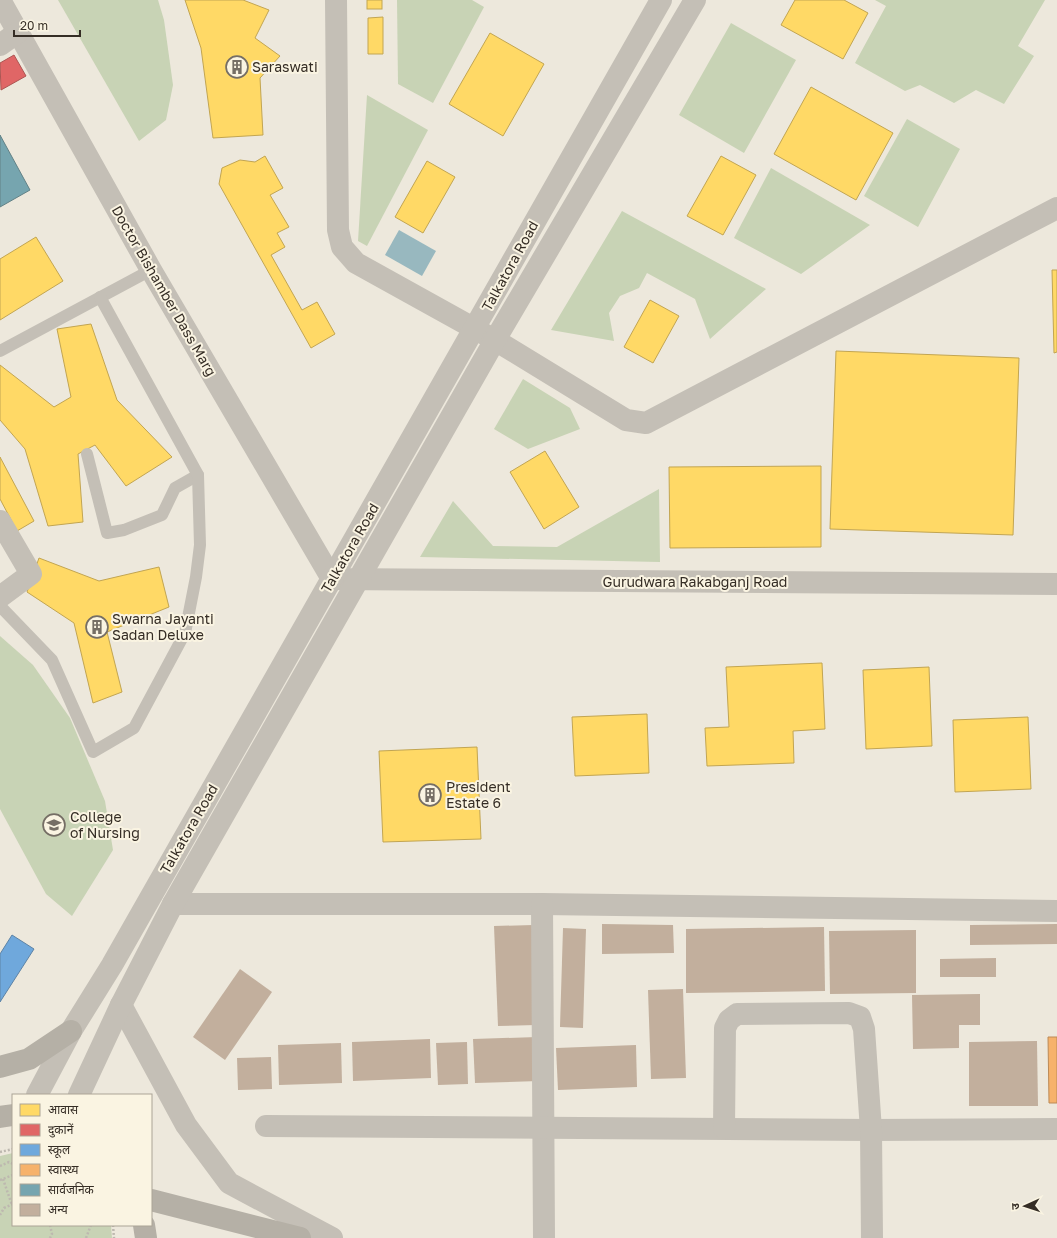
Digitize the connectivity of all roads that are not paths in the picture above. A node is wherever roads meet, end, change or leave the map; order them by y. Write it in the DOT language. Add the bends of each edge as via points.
graph roads {
  1 [pos="0,0"];
  2 [pos="336,0"];
  3 [pos="661,0"];
  4 [pos="695,0"];
  5 [pos="18,32"];
  6 [pos="0,45"];
  7 [pos="1057,208"];
  8 [pos="151,270"];
  9 [pos="100,297"];
  10 [pos="475,328"];
  11 [pos="495,340"];
  12 [pos="0,351"];
  13 [pos="87,454"];
  14 [pos="198,476"];
  15 [pos="0,521"];
  16 [pos="332,579"];
  17 [pos="357,580"];
  18 [pos="1057,584"];
  19 [pos="0,596"];
  20 [pos="0,606"];
  21 [pos="173,904"];
  22 [pos="542,904"];
  23 [pos="1057,911"];
  24 [pos="121,1005"];
  25 [pos="71,1031"];
  26 [pos="0,1067"];
  27 [pos="38,1094"];
  28 [pos="79,1094"];
  29 [pos="12,1115"];
  30 [pos="0,1117"];
  31 [pos="266,1126"];
  32 [pos="544,1128"];
  33 [pos="724,1128"];
  34 [pos="1057,1129"];
  35 [pos="871,1130"];
  36 [pos="152,1200"];
  37 [pos="144,1226"];
  38 [pos="146,1238"];
  39 [pos="300,1238"];
  40 [pos="332,1238"];
  41 [pos="544,1238"];
  42 [pos="872,1238"];
  1 -- 5 [label="street, Doctor Bishamber Dass Marg"];
  2 -- 10 [label="street" via="338,230 342,247 356,263"];
  3 -- 10 [label="street, Talkatora Road"];
  4 -- 11 [label="street, Talkatora Road"];
  5 -- 6 [label="street"];
  5 -- 8 [label="street, Doctor Bishamber Dass Marg"];
  7 -- 11 [label="street" via="646,423 626,420"];
  8 -- 9 [label="lane"];
  8 -- 16 [label="street, Doctor Bishamber Dass Marg"];
  9 -- 12 [label="lane"];
  9 -- 14 [label="lane"];
  10 -- 11 [label="street"];
  10 -- 16 [label="street, Talkatora Road"];
  11 -- 17 [label="street, Talkatora Road"];
  13 -- 14 [label="lane" via="107,533 124,530 162,515 175,488"];
  14 -- 20 [label="lane" via="200,545 185,633 134,728 93,752 52,660"];
  15 -- 19 [label="street" via="31,574"];
  16 -- 17 [label="street, Gurudwara Rakabganj Road"];
  16 -- 25 [label="street, Talkatora Road" via="112,965"];
  17 -- 18 [label="street, Gurudwara Rakabganj Road"];
  17 -- 21 [label="street, Talkatora Road"];
  21 -- 22 [label="street"];
  21 -- 24 [label="street, Talkatora Road"];
  22 -- 23 [label="street"];
  22 -- 32 [label="street"];
  24 -- 28 [label="street, Talkatora Road"];
  24 -- 40 [label="street" via="186,1125 229,1183"];
  25 -- 26 [label="main road" via="29,1059"];
  25 -- 27 [label="street, Talkatora Road"];
  29 -- 30 [label="main road"];
  31 -- 32 [label="street"];
  32 -- 33 [label="street"];
  32 -- 41 [label="street"];
  33 -- 35 [label="street"];
  33 -- 35 [label="street" via="725,1028 729,1020 737,1014 849,1013 860,1017 864,1029"];
  34 -- 35 [label="street"];
  35 -- 42 [label="street"];
  36 -- 39 [label="main road"];
  37 -- 38 [label="main road"];
}
